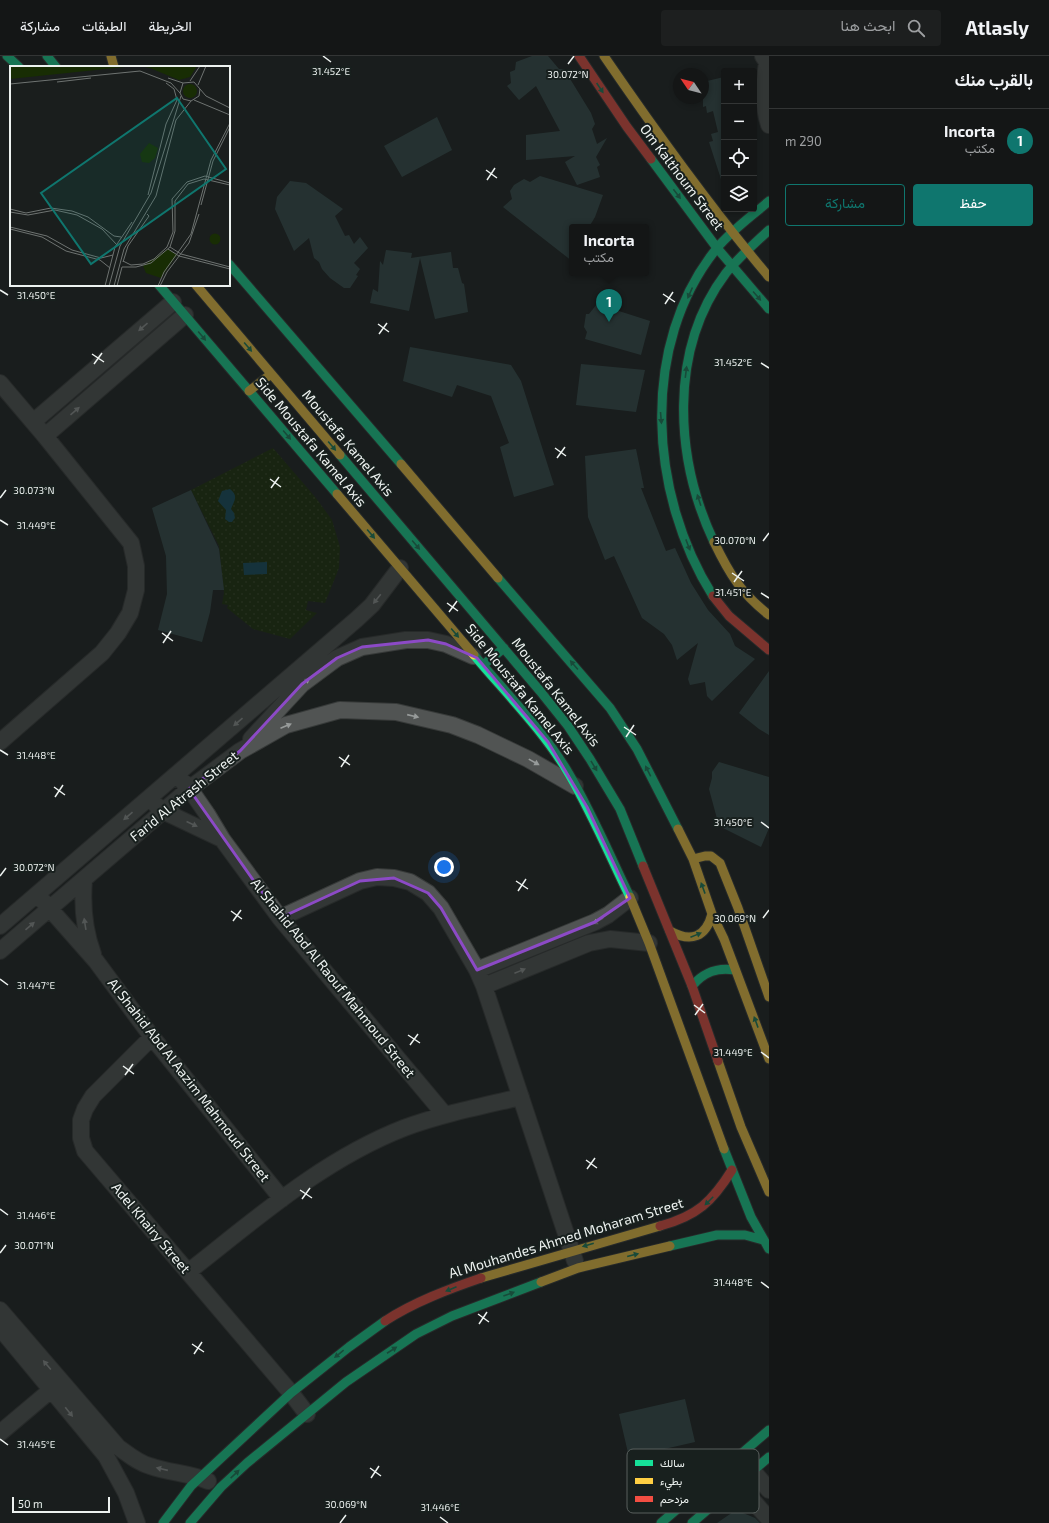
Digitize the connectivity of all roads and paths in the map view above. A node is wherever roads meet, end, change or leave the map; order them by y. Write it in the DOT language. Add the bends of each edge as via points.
graph roads {
  1 [pos="7,56"];
  2 [pos="47,56"];
  3 [pos="111,56"];
  4 [pos="579,56"];
  5 [pos="604,56"];
  6 [pos="766,60"];
  7 [pos="18,66"];
  8 [pos="55,66"];
  9 [pos="114,66"];
  10 [pos="769,125"];
  11 [pos="769,201"];
  12 [pos="769,230"];
  13 [pos="732,232"];
  14 [pos="717,248"];
  15 [pos="747,249"];
  16 [pos="230,265"];
  17 [pos="731,266"];
  18 [pos="702,271"];
  19 [pos="769,277"];
  20 [pos="160,286"];
  21 [pos="197,286"];
  22 [pos="716,288"];
  23 [pos="173,302"];
  24 [pos="769,309"];
  25 [pos="185,315"];
  26 [pos="271,374"];
  27 [pos="0,383"];
  28 [pos="249,391"];
  29 [pos="33,422"];
  30 [pos="45,436"];
  31 [pos="400,568"];
  32 [pos="769,615"];
  33 [pos="504,648"];
  34 [pos="769,650"];
  35 [pos="480,662"];
  36 [pos="0,742"];
  37 [pos="240,751"];
  38 [pos="172,779"];
  39 [pos="576,787"];
  40 [pos="189,789"];
  41 [pos="154,794"];
  42 [pos="163,811"];
  43 [pos="222,839"];
  44 [pos="693,859"];
  45 [pos="84,880"];
  46 [pos="37,894"];
  47 [pos="630,898"];
  48 [pos="50,909"];
  49 [pos="712,914"];
  50 [pos="280,918"];
  51 [pos="0,926"];
  52 [pos="670,931"];
  53 [pos="649,943"];
  54 [pos="0,951"];
  55 [pos="96,961"];
  56 [pos="477,970"];
  57 [pos="735,970"];
  58 [pos="484,986"];
  59 [pos="692,986"];
  60 [pos="769,997"];
  61 [pos="152,1037"];
  62 [pos="769,1059"];
  63 [pos="521,1097"];
  64 [pos="445,1115"];
  65 [pos="732,1170"];
  66 [pos="769,1192"];
  67 [pos="282,1199"];
  68 [pos="763,1240"];
  69 [pos="769,1249"];
  70 [pos="572,1250"];
  71 [pos="578,1268"];
  72 [pos="188,1272"];
  73 [pos="0,1310"];
  74 [pos="0,1328"];
  75 [pos="56,1385"];
  76 [pos="291,1393"];
  77 [pos="307,1414"];
  78 [pos="769,1430"];
  79 [pos="0,1433"];
  80 [pos="752,1449"];
  81 [pos="112,1452"];
  82 [pos="769,1457"];
  83 [pos="759,1466"];
  84 [pos="200,1478"];
  85 [pos="759,1478"];
  86 [pos="221,1488"];
  87 [pos="769,1490"];
  88 [pos="759,1508"];
  89 [pos="673,1513"];
  90 [pos="704,1513"];
  91 [pos="769,1519"];
  92 [pos="137,1523"];
  93 [pos="163,1523"];
  94 [pos="190,1523"];
  95 [pos="661,1523"];
  96 [pos="692,1523"];
  1 -- 7 [label="street"];
  2 -- 8 [label="street"];
  3 -- 9 [label="street"];
  4 -- 14 [label="street, Om Kalthoum Street, one-way" via="627,127"];
  5 -- 13 [label="street, Om Kalthoum Street" via="643,114"];
  6 -- 10 [label="street" via="763,89"];
  11 -- 13 [label="street"];
  12 -- 15 [label="street"];
  13 -- 14 [label="street"];
  13 -- 15 [label="street, Om Kalthoum Street"];
  14 -- 17 [label="street, Om Kalthoum Street"];
  14 -- 18 [label="street"];
  15 -- 17 [label="street"];
  15 -- 19 [label="street, Om Kalthoum Street"];
  44 -- 16 [label="street, Moustafa Kamel Axis, one-way" via="637,749 610,708"];
  17 -- 22 [label="street"];
  17 -- 24 [label="street, Om Kalthoum Street, one-way"];
  18 -- 22 [label="street" via="710,271 716,276"];
  18 -- 34 [label="street, one-way" via="676,323 665,365 660,408 670,489 696,564 719,603 737,623"];
  20 -- 23 [label="street, Side Moustafa Kamel Axis"];
  21 -- 26 [label="street, Moustafa Kamel Axis, one-way"];
  32 -- 22 [label="street, one-way" via="741,589 718,552 693,481 683,407 686,369 695,332"];
  23 -- 25 [label="street, Side Moustafa Kamel Axis"];
  23 -- 29 [label="street, one-way"];
  25 -- 28 [label="street, Side Moustafa Kamel Axis, one-way"];
  30 -- 25 [label="street, one-way"];
  26 -- 28 [label="street"];
  26 -- 33 [label="street, Moustafa Kamel Axis, one-way"];
  27 -- 29 [label="street"];
  28 -- 31 [label="street, Side Moustafa Kamel Axis, one-way"];
  29 -- 30 [label="street"];
  30 -- 36 [label="street" via="131,543 136,566 136,590 130,613 102,653"];
  31 -- 35 [label="street, Side Moustafa Kamel Axis, one-way"];
  31 -- 38 [label="street, Farid Al Atrash Street, one-way" via="372,605 357,620"];
  33 -- 35 [label="street"];
  33 -- 52 [label="street, Moustafa Kamel Axis, one-way" via="568,726 620,809"];
  37 -- 35 [label="street, one-way" via="302,684 337,658 362,647 406,640 428,640 446,644"];
  35 -- 39 [label="street, Side Moustafa Kamel Axis" via="548,742"];
  37 -- 39 [label="street, Farid Al Atrash Street, one-way" via="286,725 340,710 396,712 452,725 478,735 528,759"];
  37 -- 40 [label="street, Farid Al Atrash Street"];
  38 -- 40 [label="street, Al Shahid Abd Al Raouf Mahmoud Street" via="184,782"];
  38 -- 41 [label="street, Farid Al Atrash Street"];
  39 -- 47 [label="street, Side Moustafa Kamel Axis"];
  40 -- 42 [label="street, Farid Al Atrash Street"];
  40 -- 43 [label="street, Al Shahid Abd Al Raouf Mahmoud Street"];
  41 -- 42 [label="street" via="156,805"];
  41 -- 46 [label="street, Farid Al Atrash Street, one-way"];
  42 -- 43 [label="street, Al Shahid Abd Al Raouf Mahmoud Street, one-way"];
  42 -- 45 [label="street, Farid Al Atrash Street"];
  43 -- 50 [label="street, Al Shahid Abd Al Raouf Mahmoud Street"];
  49 -- 44 [label="street, Moustafa Kamel Axis, one-way"];
  44 -- 60 [label="street" via="712,856 720,863"];
  45 -- 48 [label="street, Farid Al Atrash Street"];
  55 -- 45 [label="street, Al Shahid Abd Al Aazim Mahmoud Street, one-way" via="85,924 82,896"];
  46 -- 48 [label="street, Al Shahid Abd Al Aazim Mahmoud Street"];
  46 -- 51 [label="street, Farid Al Atrash Street"];
  47 -- 53 [label="street, Side Moustafa Kamel Axis"];
  47 -- 56 [label="street, one-way" via="596,922"];
  54 -- 48 [label="street, Farid Al Atrash Street, one-way"];
  48 -- 55 [label="street, Al Shahid Abd Al Aazim Mahmoud Street"];
  52 -- 49 [label="street, one-way" via="677,936 693,937 709,925"];
  49 -- 57 [label="street, Moustafa Kamel Axis"];
  50 -- 56 [label="street" via="360,881 377,877 410,882 428,893 441,908"];
  50 -- 64 [label="street, Al Shahid Abd Al Raouf Mahmoud Street"];
  52 -- 59 [label="street, Moustafa Kamel Axis"];
  58 -- 53 [label="street, one-way" via="589,943 610,939"];
  53 -- 65 [label="street, Side Moustafa Kamel Axis"];
  55 -- 61 [label="street, Al Shahid Abd Al Aazim Mahmoud Street"];
  56 -- 58 [label="street"];
  57 -- 59 [label="street" via="710,970"];
  62 -- 57 [label="street, Moustafa Kamel Axis, one-way"];
  58 -- 63 [label="street"];
  59 -- 66 [label="street, Moustafa Kamel Axis" via="741,1127"];
  61 -- 67 [label="street, Al Shahid Abd Al Aazim Mahmoud Street"];
  61 -- 72 [label="street, Adel Khairy Street" via="93,1096 81,1120 81,1138 85,1151"];
  63 -- 64 [label="street"];
  63 -- 70 [label="street"];
  64 -- 67 [label="street" via="404,1128 365,1146 331,1165"];
  65 -- 68 [label="street, Side Moustafa Kamel Axis"];
  65 -- 70 [label="street, Al Mouhandes Ahmed Moharam Street, one-way" via="712,1198 691,1215"];
  67 -- 72 [label="street"];
  68 -- 69 [label="street, Side Moustafa Kamel Axis"];
  71 -- 68 [label="street, one-way" via="717,1235 745,1235"];
  70 -- 71 [label="street"];
  70 -- 76 [label="street, Al Mouhandes Ahmed Moharam Street, one-way" via="495,1273 411,1306 349,1346"];
  77 -- 71 [label="street, one-way" via="346,1382 416,1334 452,1316"];
  72 -- 76 [label="street, Adel Khairy Street"];
  75 -- 73 [label="street, one-way"];
  74 -- 75 [label="street"];
  75 -- 79 [label="street"];
  75 -- 81 [label="street"];
  76 -- 77 [label="street, Adel Khairy Street"];
  76 -- 84 [label="street, Al Mouhandes Ahmed Moharam Street"];
  86 -- 77 [label="street, one-way"];
  78 -- 80 [label="street"];
  84 -- 81 [label="street, one-way" via="149,1466"];
  81 -- 92 [label="street"];
  82 -- 83 [label="street"];
  84 -- 86 [label="street"];
  84 -- 93 [label="street, Al Mouhandes Ahmed Moharam Street"];
  85 -- 87 [label="street"];
  86 -- 94 [label="street"];
  88 -- 91 [label="street"];
  89 -- 95 [label="street"];
  90 -- 96 [label="street"];
}
